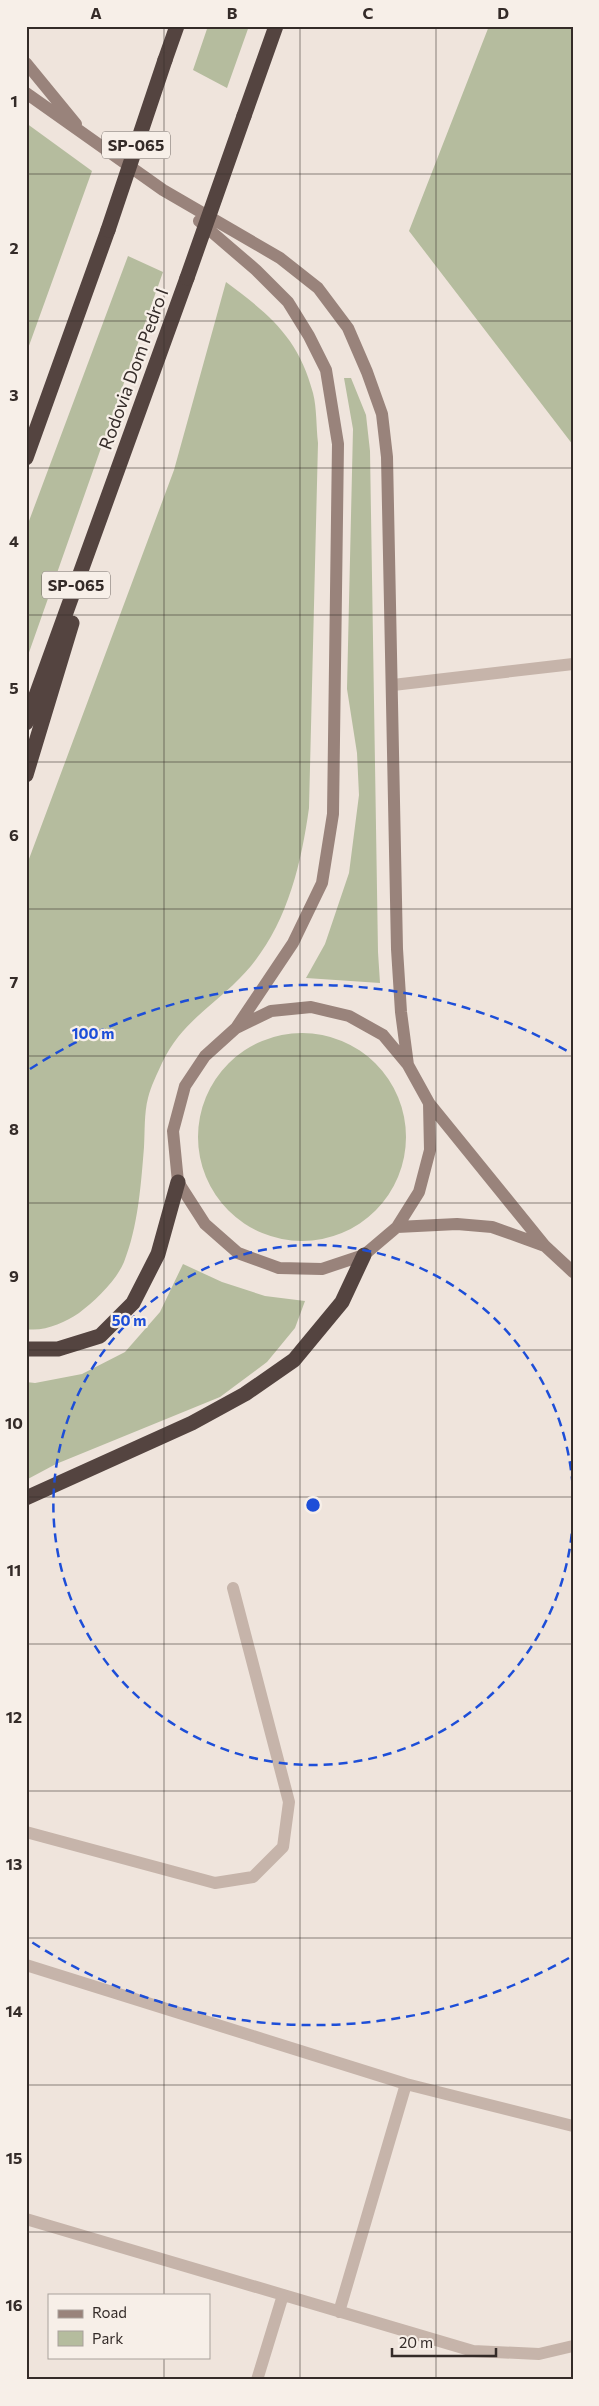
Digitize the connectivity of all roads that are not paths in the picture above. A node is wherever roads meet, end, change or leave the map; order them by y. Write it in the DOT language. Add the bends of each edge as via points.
graph roads {
  1 [pos="177,26"];
  2 [pos="276,26"];
  3 [pos="26,63"];
  4 [pos="26,94"];
  5 [pos="89,140"];
  6 [pos="162,190"];
  7 [pos="126,448"];
  8 [pos="26,458"];
  9 [pos="573,664"];
  10 [pos="393,685"];
  11 [pos="26,723"];
  12 [pos="26,775"];
  13 [pos="236,1028"];
  14 [pos="408,1065"];
  15 [pos="430,1103"];
  16 [pos="178,1182"];
  17 [pos="398,1227"];
  18 [pos="545,1246"];
  19 [pos="364,1255"];
  20 [pos="573,1272"];
  21 [pos="26,1349"];
  22 [pos="26,1498"];
  23 [pos="234,1588"];
  24 [pos="26,1832"];
  25 [pos="26,1965"];
  26 [pos="406,2084"];
  27 [pos="573,2126"];
  28 [pos="26,2219"];
  29 [pos="283,2295"];
  30 [pos="339,2312"];
  31 [pos="573,2346"];
  32 [pos="257,2380"];
  1 -- 8 [label="highway, SP-065, bridge"];
  2 -- 7 [label="highway, Rodovia Dom Pedro I / SP-065, bridge"];
  3 -- 5 [label="main road"];
  4 -- 5 [label="main road"];
  5 -- 6 [label="main road"];
  6 -- 10 [label="main road" via="280,258 318,288 348,328 382,414 387,457"];
  6 -- 13 [label="main road" via="256,270 288,302 326,370 338,444 333,814 322,883 293,943"];
  7 -- 11 [label="highway, Rodovia Dom Pedro I / SP-065"];
  7 -- 12 [label="highway"];
  9 -- 10 [label="street"];
  10 -- 14 [label="main road" via="397,949"];
  13 -- 14 [label="main road" via="271,1011 320,1009 349,1016 383,1035"];
  13 -- 16 [label="main road" via="205,1056 185,1086 173,1131"];
  14 -- 15 [label="main road"];
  15 -- 17 [label="main road" via="430,1150 419,1192"];
  15 -- 18 [label="main road"];
  16 -- 19 [label="main road" via="205,1224 238,1253 278,1268 305,1269 322,1269"];
  16 -- 21 [label="highway" via="158,1254 132,1303 100,1336 58,1349"];
  17 -- 18 [label="main road" via="457,1224 492,1227"];
  17 -- 19 [label="main road"];
  18 -- 20 [label="main road"];
  19 -- 22 [label="highway" via="342,1302 294,1360 245,1394 192,1422"];
  23 -- 24 [label="street" via="289,1802 283,1847 253,1877 215,1883"];
  25 -- 26 [label="street"];
  26 -- 27 [label="street"];
  26 -- 30 [label="street"];
  28 -- 29 [label="street"];
  29 -- 30 [label="street"];
  29 -- 32 [label="street"];
  30 -- 31 [label="street" via="473,2351 539,2354"];
}
